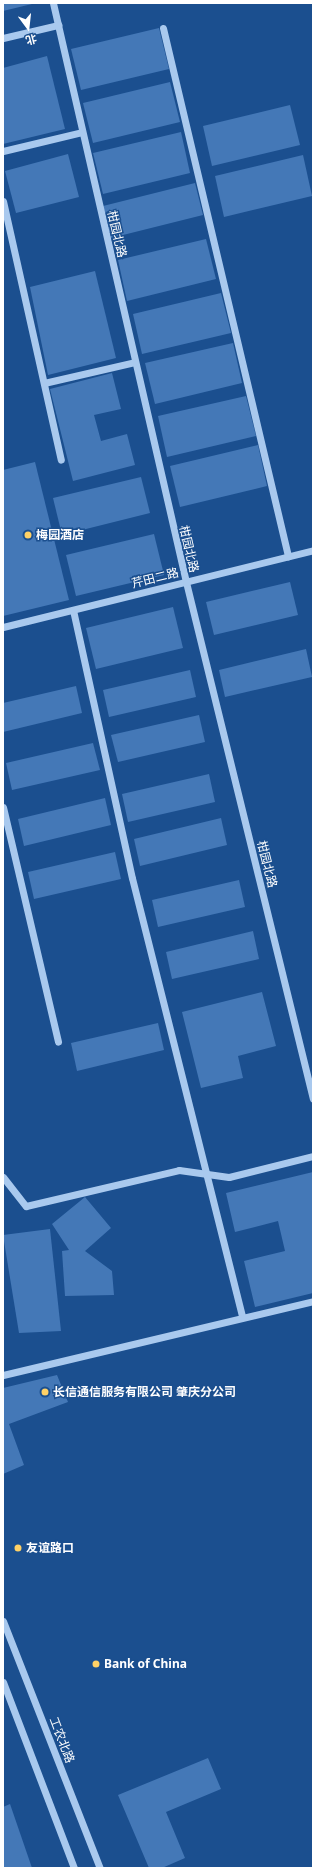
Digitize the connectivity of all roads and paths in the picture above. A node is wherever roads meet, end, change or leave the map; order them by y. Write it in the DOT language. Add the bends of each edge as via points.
graph roads {
  1 [pos="53,3"];
  2 [pos="58,25"];
  3 [pos="163,28"];
  4 [pos="3,38"];
  5 [pos="82,132"];
  6 [pos="3,151"];
  7 [pos="3,201"];
  8 [pos="135,362"];
  9 [pos="44,383"];
  10 [pos="61,460"];
  11 [pos="313,550"];
  12 [pos="288,556"];
  13 [pos="186,582"];
  14 [pos="73,610"];
  15 [pos="3,627"];
  16 [pos="3,807"];
  17 [pos="58,1042"];
  18 [pos="313,1099"];
  19 [pos="313,1156"];
  20 [pos="205,1173"];
  21 [pos="3,1177"];
  22 [pos="313,1301"];
  23 [pos="242,1318"];
  24 [pos="3,1375"];
  25 [pos="3,1621"];
  26 [pos="3,1682"];
  27 [pos="74,1868"];
  28 [pos="100,1868"];
  1 -- 2 [label="street, 柑园北路"];
  2 -- 4 [label="street"];
  2 -- 5 [label="street, 柑园北路"];
  3 -- 12 [label="street"];
  5 -- 6 [label="street"];
  5 -- 8 [label="street, 柑园北路"];
  7 -- 9 [label="street"];
  8 -- 9 [label="street"];
  8 -- 13 [label="street, 柑园北路"];
  9 -- 10 [label="street"];
  11 -- 12 [label="street, 芹田二路"];
  12 -- 13 [label="street, 芹田二路"];
  13 -- 14 [label="street, 芹田二路"];
  13 -- 18 [label="street, 柑园北路"];
  14 -- 15 [label="street, 芹田二路"];
  14 -- 20 [label="street" via="132,878"];
  16 -- 17 [label="street"];
  19 -- 20 [label="street" via="229,1177"];
  20 -- 21 [label="street" via="179,1170 26,1206"];
  20 -- 23 [label="street"];
  22 -- 23 [label="street"];
  23 -- 24 [label="street"];
  25 -- 28 [label="street, 工农北路"];
  26 -- 27 [label="street"];
}
